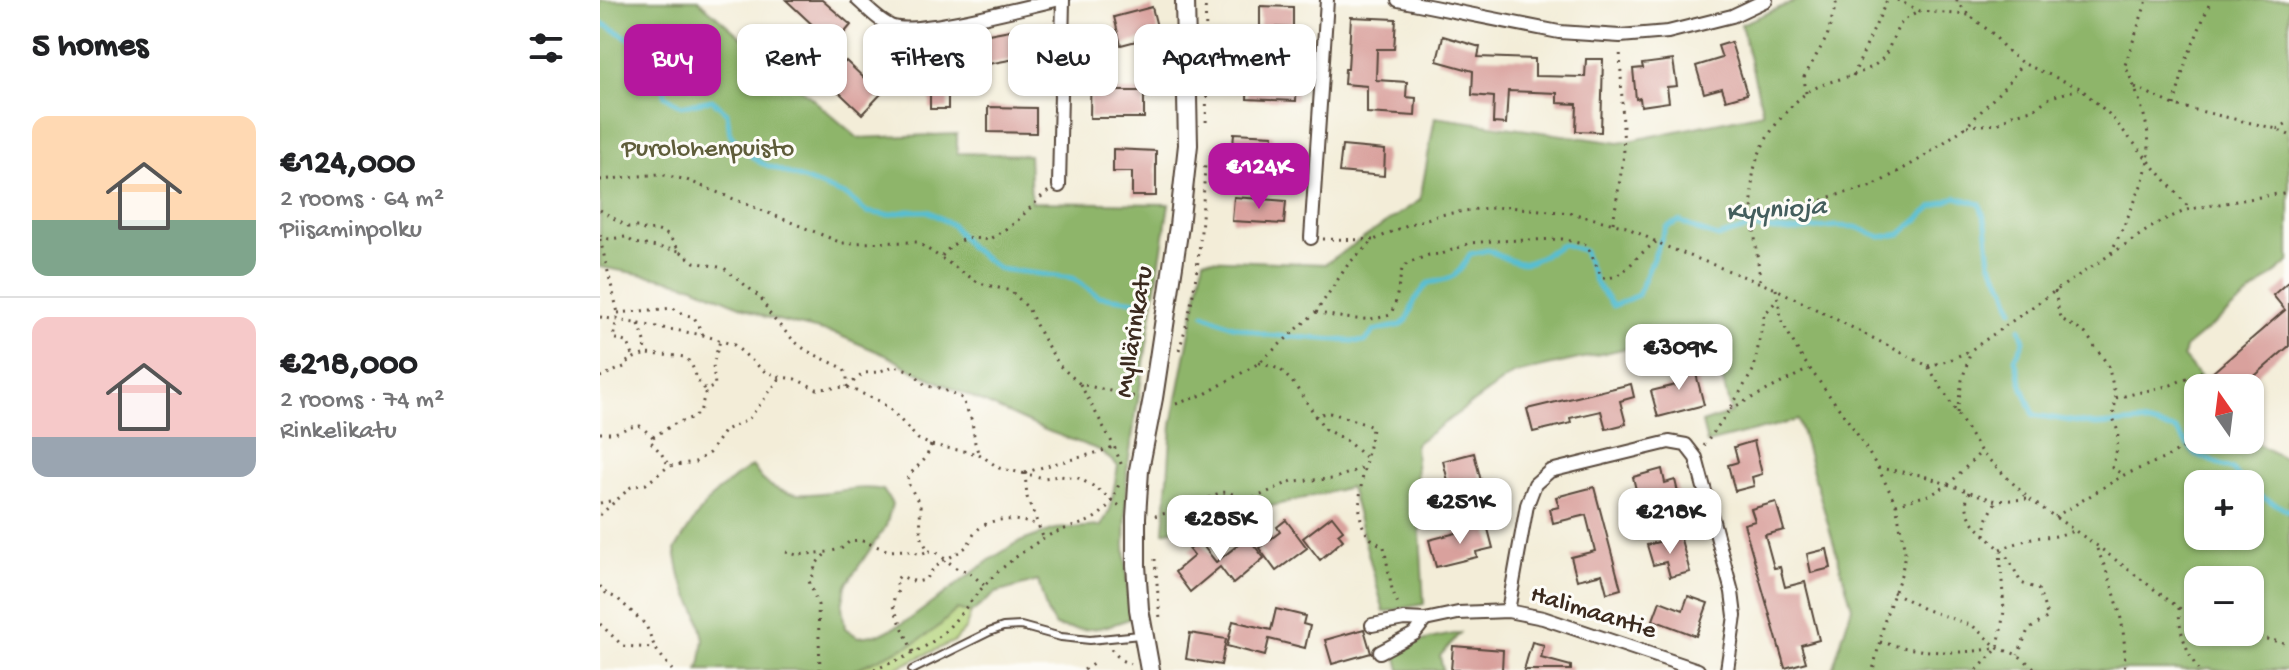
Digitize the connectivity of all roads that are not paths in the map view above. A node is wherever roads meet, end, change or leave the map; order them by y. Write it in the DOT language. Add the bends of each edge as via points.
graph roads {
  1 [pos="858,0"];
  2 [pos="1056,0"];
  3 [pos="1063,0"];
  4 [pos="1185,0"];
  5 [pos="1327,0"];
  6 [pos="1398,0"];
  7 [pos="1766,0"];
  8 [pos="1059,186"];
  9 [pos="1311,238"];
  10 [pos="1508,611"];
  11 [pos="1425,620"];
  12 [pos="1372,625"];
  13 [pos="1143,634"];
  14 [pos="1380,652"];
  15 [pos="912,670"];
  16 [pos="1150,670"];
  17 [pos="1698,670"];
  18 [pos="1727,670"];
  1 -- 2 [label="street" via="903,29"];
  3 -- 8 [label="street"];
  4 -- 13 [label="street, Myllärinkatu" via="1188,145 1139,470 1145,516 1136,565"];
  5 -- 9 [label="street"];
  6 -- 7 [label="street" via="1559,32 1620,36 1668,32 1732,16"];
  10 -- 11 [label="street, Halimaantie"];
  10 -- 17 [label="street, Halimaantie"];
  10 -- 18 [label="street" via="1535,484 1550,471 1669,442 1686,445 1696,458 1732,592 1735,616"];
  11 -- 12 [label="street, Halimaantie"];
  11 -- 14 [label="street, Halimaantie" via="1414,634"];
  13 -- 15 [label="lane" via="1090,640 1003,627"];
  13 -- 16 [label="street, Myllärinkatu"];
}
